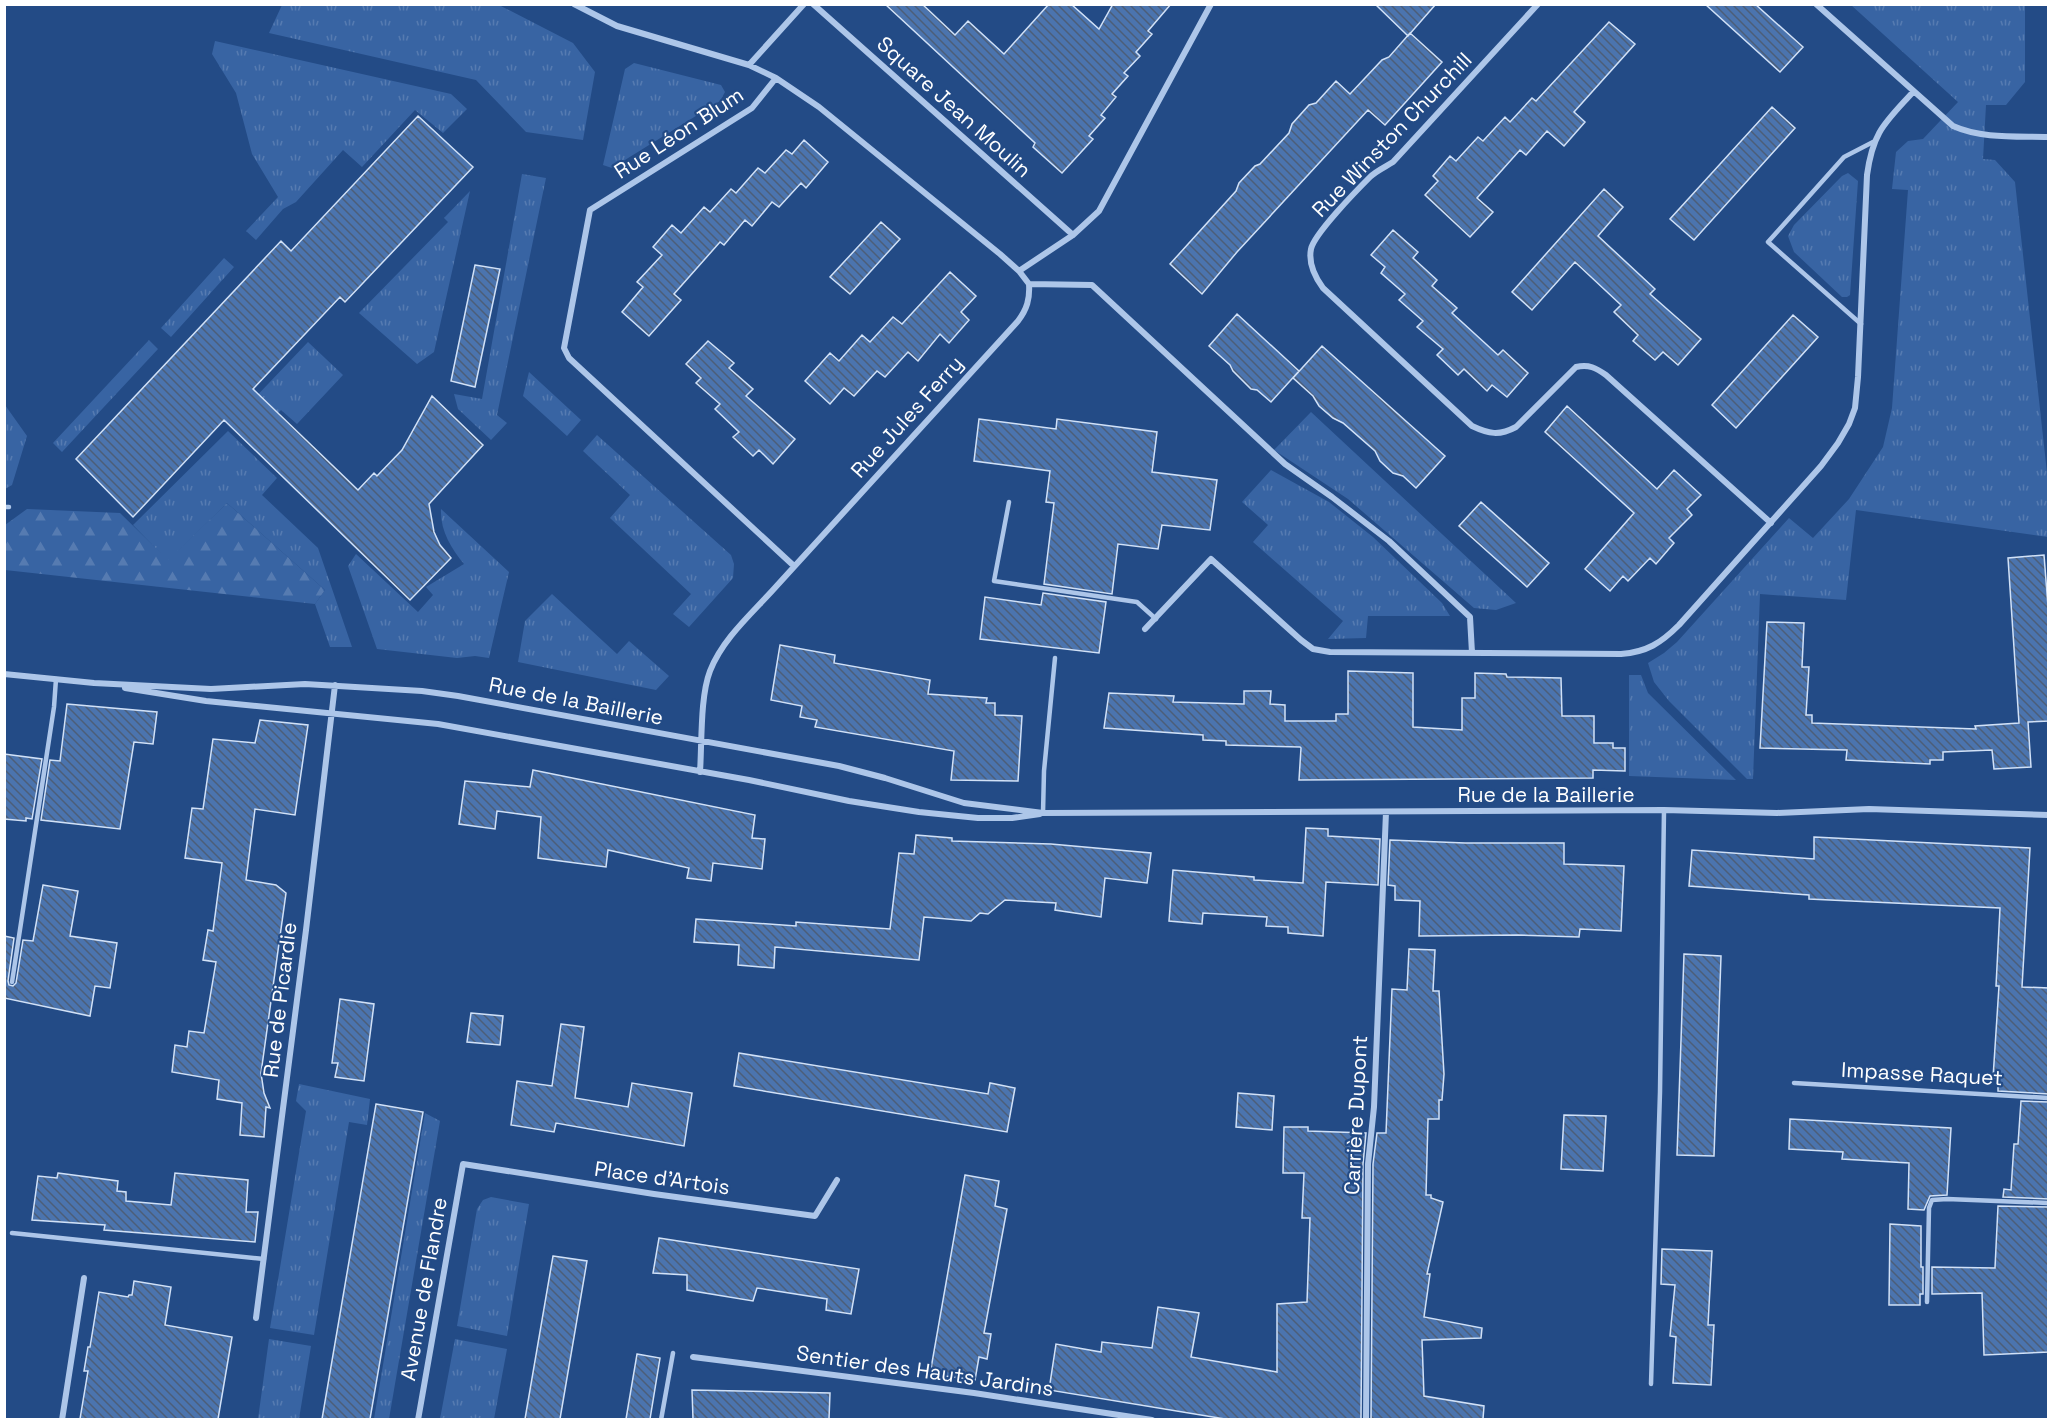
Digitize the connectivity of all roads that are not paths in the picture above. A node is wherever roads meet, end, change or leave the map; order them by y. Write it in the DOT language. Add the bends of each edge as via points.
graph roads {
  1 [pos="574,4"];
  2 [pos="804,4"];
  3 [pos="813,4"];
  4 [pos="1211,4"];
  5 [pos="1538,4"];
  6 [pos="1816,4"];
  7 [pos="749,65"];
  8 [pos="776,78"];
  9 [pos="1913,92"];
  10 [pos="2049,137"];
  11 [pos="1874,142"];
  12 [pos="1073,235"];
  13 [pos="1019,271"];
  14 [pos="1029,284"];
  15 [pos="1861,324"];
  16 [pos="1009,502"];
  17 [pos="1771,523"];
  18 [pos="794,566"];
  19 [pos="1155,619"];
  20 [pos="1146,630"];
  21 [pos="1472,653"];
  22 [pos="1055,658"];
  23 [pos="4,674"];
  24 [pos="56,679"];
  25 [pos="94,683"];
  26 [pos="335,685"];
  27 [pos="331,714"];
  28 [pos="702,741"];
  29 [pos="700,772"];
  30 [pos="1664,810"];
  31 [pos="1386,812"];
  32 [pos="1043,813"];
  33 [pos="2049,815"];
  34 [pos="12,982"];
  35 [pos="1794,1083"];
  36 [pos="2049,1098"];
  37 [pos="463,1164"];
  38 [pos="837,1180"];
  39 [pos="2049,1203"];
  40 [pos="12,1233"];
  41 [pos="264,1259"];
  42 [pos="84,1278"];
  43 [pos="1926,1302"];
  44 [pos="256,1318"];
  45 [pos="673,1353"];
  46 [pos="693,1357"];
  47 [pos="1651,1384"];
  48 [pos="62,1419"];
  49 [pos="418,1419"];
  50 [pos="662,1419"];
  51 [pos="1152,1419"];
  52 [pos="1366,1419"];
  1 -- 7 [label="street, Rue Léon Blum" via="617,26"];
  2 -- 7 [label="street"];
  3 -- 12 [label="street, Square Jean Moulin"];
  4 -- 12 [label="street" via="1099,211"];
  5 -- 17 [label="street, Rue Winston Churchill" via="1393,162 1371,176 1317,236 1310,262 1315,276 1323,288 1472,426 1496,434 1507,432 1576,367 1596,368"];
  6 -- 9 [label="street"];
  7 -- 8 [label="street, Rue Léon Blum"];
  8 -- 13 [label="street" via="819,107"];
  8 -- 18 [label="street, Rue Léon Blum" via="752,108 591,210 564,348 569,358"];
  9 -- 10 [label="street" via="1965,131"];
  9 -- 11 [label="street" via="1880,129"];
  11 -- 15 [label="street" via="1867,175"];
  11 -- 15 [label="lane" via="1844,157 1768,242"];
  12 -- 13 [label="street"];
  13 -- 14 [label="street"];
  14 -- 18 [label="street, Rue Jules Ferry" via="1028,305 1018,321"];
  14 -- 21 [label="street" via="1092,285 1285,464 1389,541 1470,617"];
  15 -- 17 [label="street" via="1857,393 1849,424 1821,466"];
  16 -- 19 [label="lane" via="994,581 1137,602"];
  17 -- 21 [label="street" via="1679,625 1656,645 1621,654"];
  18 -- 28 [label="street, Rue Jules Ferry" via="718,656 706,688"];
  19 -- 20 [label="street"];
  19 -- 21 [label="street" via="1210,559 1313,649"];
  22 -- 32 [label="lane"];
  23 -- 24 [label="street, Rue de la Baillerie"];
  24 -- 25 [label="street, Rue de la Baillerie"];
  24 -- 34 [label="lane"];
  25 -- 26 [label="street, Rue de la Baillerie" via="211,689"];
  25 -- 27 [label="street, Rue de la Baillerie" via="206,701"];
  26 -- 27 [label="street, Rue de Picardie"];
  26 -- 28 [label="street, Rue de la Baillerie" via="458,696"];
  27 -- 29 [label="street, Rue de la Baillerie" via="438,724"];
  27 -- 41 [label="street, Rue de Picardie"];
  28 -- 29 [label="street, Rue Jules Ferry"];
  28 -- 32 [label="street, Rue de la Baillerie" via="839,766 964,803"];
  29 -- 32 [label="street, Rue de la Baillerie" via="919,812 978,818"];
  30 -- 31 [label="street, Rue de la Baillerie"];
  30 -- 33 [label="street, Rue de la Baillerie" via="1777,813 1869,809"];
  30 -- 47 [label="lane"];
  31 -- 32 [label="street, Rue de la Baillerie"];
  31 -- 52 [label="street, Carrière Dupont" via="1374,1107 1368,1164"];
  35 -- 36 [label="lane, Impasse Raquet"];
  37 -- 38 [label="street, Place d'Artois" via="815,1216"];
  37 -- 49 [label="street, Avenue de Flandre"];
  39 -- 43 [label="lane" via="1932,1200"];
  40 -- 41 [label="lane"];
  41 -- 44 [label="street, Rue de Picardie"];
  42 -- 48 [label="street"];
  45 -- 50 [label="lane"];
  46 -- 51 [label="street, Sentier des Hauts Jardins"];
}
